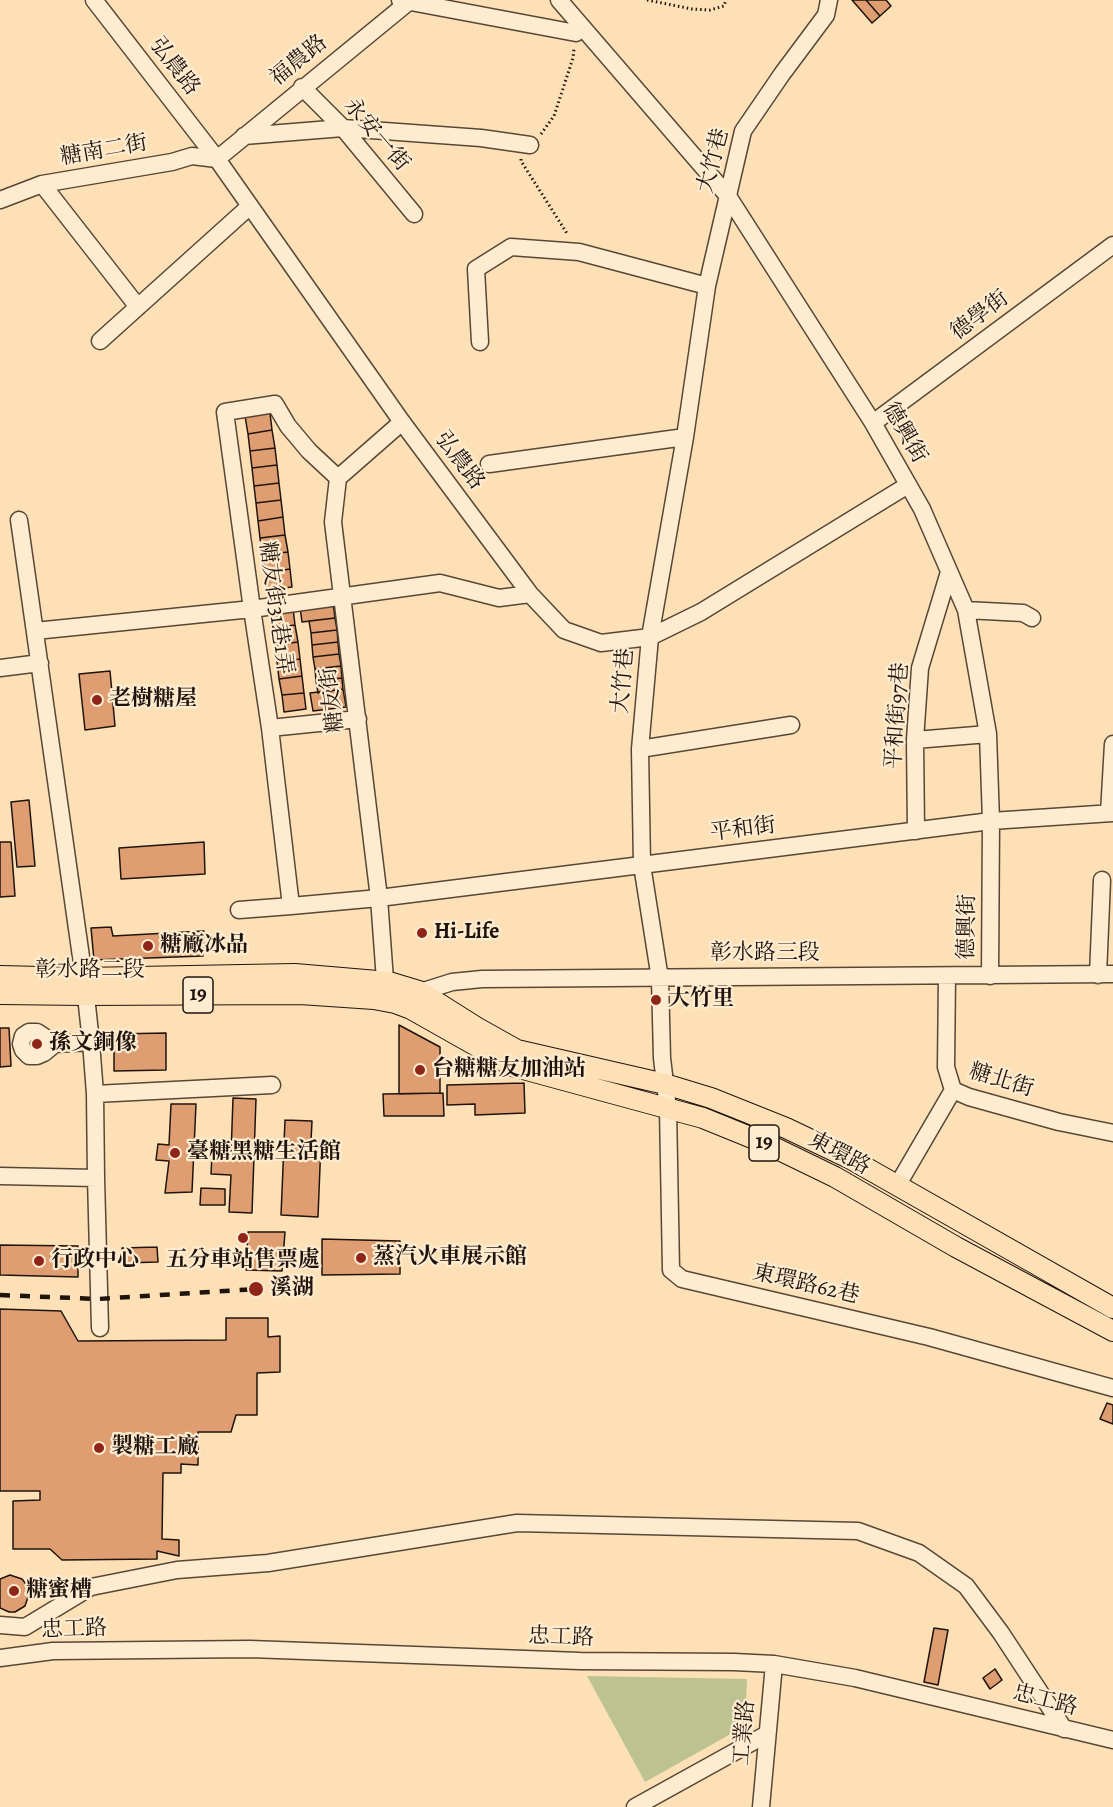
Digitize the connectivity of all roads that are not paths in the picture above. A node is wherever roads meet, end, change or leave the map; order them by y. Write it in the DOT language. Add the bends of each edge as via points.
graph roads {
  1 [pos="94,0"];
  2 [pos="406,0"];
  3 [pos="559,0"];
  4 [pos="829,0"];
  5 [pos="576,33"];
  6 [pos="302,87"];
  7 [pos="343,128"];
  8 [pos="244,136"];
  9 [pos="530,145"];
  10 [pos="216,159"];
  11 [pos="42,184"];
  12 [pos="728,196"];
  13 [pos="0,200"];
  14 [pos="250,206"];
  15 [pos="414,214"];
  16 [pos="1110,252"];
  17 [pos="707,286"];
  18 [pos="138,307"];
  19 [pos="100,341"];
  20 [pos="480,342"];
  21 [pos="402,422"];
  22 [pos="873,423"];
  23 [pos="685,437"];
  24 [pos="489,464"];
  25 [pos="338,478"];
  26 [pos="908,485"];
  27 [pos="19,520"];
  28 [pos="948,572"];
  29 [pos="530,594"];
  30 [pos="343,596"];
  31 [pos="252,609"];
  32 [pos="966,610"];
  33 [pos="1032,618"];
  34 [pos="35,631"];
  35 [pos="650,637"];
  36 [pos="40,663"];
  37 [pos="0,668"];
  38 [pos="358,719"];
  39 [pos="791,725"];
  40 [pos="270,728"];
  41 [pos="988,734"];
  42 [pos="915,740"];
  43 [pos="1113,744"];
  44 [pos="640,749"];
  45 [pos="1111,813"];
  46 [pos="992,821"];
  47 [pos="916,831"];
  48 [pos="642,865"];
  49 [pos="1102,880"];
  50 [pos="379,898"];
  51 [pos="291,906"];
  52 [pos="239,910"];
  53 [pos="1106,974"];
  54 [pos="0,976"];
  55 [pos="947,976"];
  56 [pos="990,976"];
  57 [pos="660,979"];
  58 [pos="385,981"];
  59 [pos="85,987"];
  60 [pos="419,991"];
  61 [pos="0,994"];
  62 [pos="391,1002"];
  63 [pos="91,1042"];
  64 [pos="55,1044"];
  65 [pos="665,1084"];
  66 [pos="272,1085"];
  67 [pos="953,1090"];
  68 [pos="95,1094"];
  69 [pos="668,1109"];
  70 [pos="1113,1132"];
  71 [pos="0,1176"];
  72 [pos="96,1178"];
  73 [pos="897,1186"];
  74 [pos="1113,1308"];
  75 [pos="100,1328"];
  76 [pos="1113,1331"];
  77 [pos="1113,1388"];
  78 [pos="0,1625"];
  79 [pos="0,1658"];
  80 [pos="774,1664"];
  81 [pos="1064,1729"];
  82 [pos="768,1734"];
  83 [pos="1113,1740"];
  84 [pos="635,1807"];
  85 [pos="761,1807"];
  1 -- 10 [label="street, 弘農路"];
  2 -- 5 [label="street"];
  2 -- 6 [label="street, 福農路"];
  3 -- 12 [label="street, 德興街"];
  4 -- 12 [label="street, 大竹巷" via="826,15 743,131"];
  6 -- 7 [label="street, 永安一街"];
  6 -- 8 [label="street, 福農路"];
  7 -- 8 [label="street"];
  7 -- 9 [label="street"];
  7 -- 15 [label="street, 永安一街"];
  8 -- 10 [label="street, 福農路"];
  10 -- 11 [label="street, 糖南二街" via="192,156"];
  10 -- 14 [label="street, 弘農路"];
  11 -- 13 [label="street, 糖南二街"];
  11 -- 18 [label="street"];
  12 -- 17 [label="street, 大竹巷"];
  12 -- 22 [label="street, 德興街"];
  14 -- 18 [label="street"];
  14 -- 21 [label="street, 弘農路"];
  16 -- 22 [label="street, 德學街"];
  17 -- 20 [label="street" via="579,252 511,247 476,269"];
  17 -- 23 [label="street, 大竹巷"];
  18 -- 19 [label="street"];
  21 -- 25 [label="street"];
  21 -- 29 [label="street, 弘農路"];
  22 -- 26 [label="street, 德興街"];
  23 -- 24 [label="street"];
  23 -- 35 [label="street, 大竹巷"];
  25 -- 30 [label="street, 糖友街" via="333,522"];
  25 -- 31 [label="street, 糖友街31巷1弄" via="309,451 275,404 225,412"];
  26 -- 28 [label="street, 德興街"];
  26 -- 35 [label="street, 弘農路" via="700,612"];
  27 -- 34 [label="street"];
  28 -- 32 [label="street, 德興街"];
  28 -- 42 [label="street, 平和街97巷" via="920,668"];
  29 -- 30 [label="street" via="499,598 440,583"];
  29 -- 35 [label="street, 弘農路" via="564,630 601,643"];
  30 -- 31 [label="street"];
  30 -- 38 [label="street, 糖友街"];
  31 -- 34 [label="street"];
  31 -- 40 [label="street, 糖友街31巷1弄"];
  32 -- 33 [label="street" via="1023,613"];
  32 -- 41 [label="street, 德興街"];
  34 -- 36 [label="street"];
  35 -- 44 [label="street, 大竹巷"];
  36 -- 37 [label="street"];
  36 -- 59 [label="street"];
  38 -- 40 [label="street"];
  38 -- 50 [label="street, 糖友街"];
  39 -- 44 [label="street"];
  40 -- 51 [label="street, 糖友街31巷1弄"];
  41 -- 42 [label="street"];
  41 -- 46 [label="street, 德興街"];
  42 -- 47 [label="street, 平和街97巷"];
  43 -- 45 [label="street"];
  44 -- 48 [label="street, 大竹巷"];
  45 -- 46 [label="street, 平和街"];
  46 -- 47 [label="street, 平和街"];
  46 -- 56 [label="street, 德興街"];
  47 -- 48 [label="street, 平和街"];
  48 -- 50 [label="street, 平和街"];
  48 -- 57 [label="street, 大竹巷"];
  49 -- 53 [label="street"];
  50 -- 51 [label="street, 平和街"];
  50 -- 58 [label="street, 糖友街"];
  51 -- 52 [label="street"];
  53 -- 56 [label="street, 彰水路三段"];
  54 -- 59 [label="main road, 彰水路二段 / 19"];
  55 -- 56 [label="street, 彰水路三段"];
  55 -- 57 [label="street, 彰水路三段"];
  55 -- 67 [label="street, 糖北街" via="946,1067"];
  57 -- 60 [label="street, 彰水路三段" via="482,979"];
  57 -- 65 [label="street, 大竹巷"];
  58 -- 59 [label="main road, 彰水路二段 / 19" via="295,974"];
  58 -- 60 [label="main road, 19"];
  58 -- 62 [label="street, 糖友街"];
  59 -- 61 [label="main road, 彰水路二段 / 19"];
  59 -- 62 [label="main road, 彰水路二段 / 19" via="300,994"];
  59 -- 63 [label="street"];
  60 -- 62 [label="street, 彰水路三段"];
  60 -- 65 [label="main road, 東環路 / 19" via="517,1050"];
  62 -- 69 [label="main road, 東環路 / 19" via="411,1009 512,1066"];
  63 -- 64 [label="street"];
  63 -- 68 [label="street"];
  65 -- 69 [label="street, 東環路62巷"];
  65 -- 73 [label="main road, 東環路 / 19" via="786,1128"];
  66 -- 68 [label="street"];
  67 -- 70 [label="street, 糖北街" via="1059,1122"];
  67 -- 73 [label="street"];
  68 -- 72 [label="street"];
  69 -- 76 [label="main road, 東環路 / 19" via="703,1118 767,1144 835,1177"];
  69 -- 77 [label="street, 東環路62巷" via="671,1270 682,1279 929,1337"];
  71 -- 72 [label="street"];
  72 -- 75 [label="street"];
  73 -- 74 [label="main road, 東環路 / 19"];
  78 -- 81 [label="street" via="25,1627 91,1587 177,1570 268,1563 517,1523 858,1531 919,1553 966,1586"];
  79 -- 80 [label="street, 忠工路" via="53,1652 250,1649"];
  80 -- 81 [label="street, 忠工路" via="855,1678"];
  80 -- 82 [label="street, 工業路"];
  81 -- 83 [label="street, 忠工路"];
  82 -- 84 [label="street"];
  82 -- 85 [label="street, 工業路"];
}
